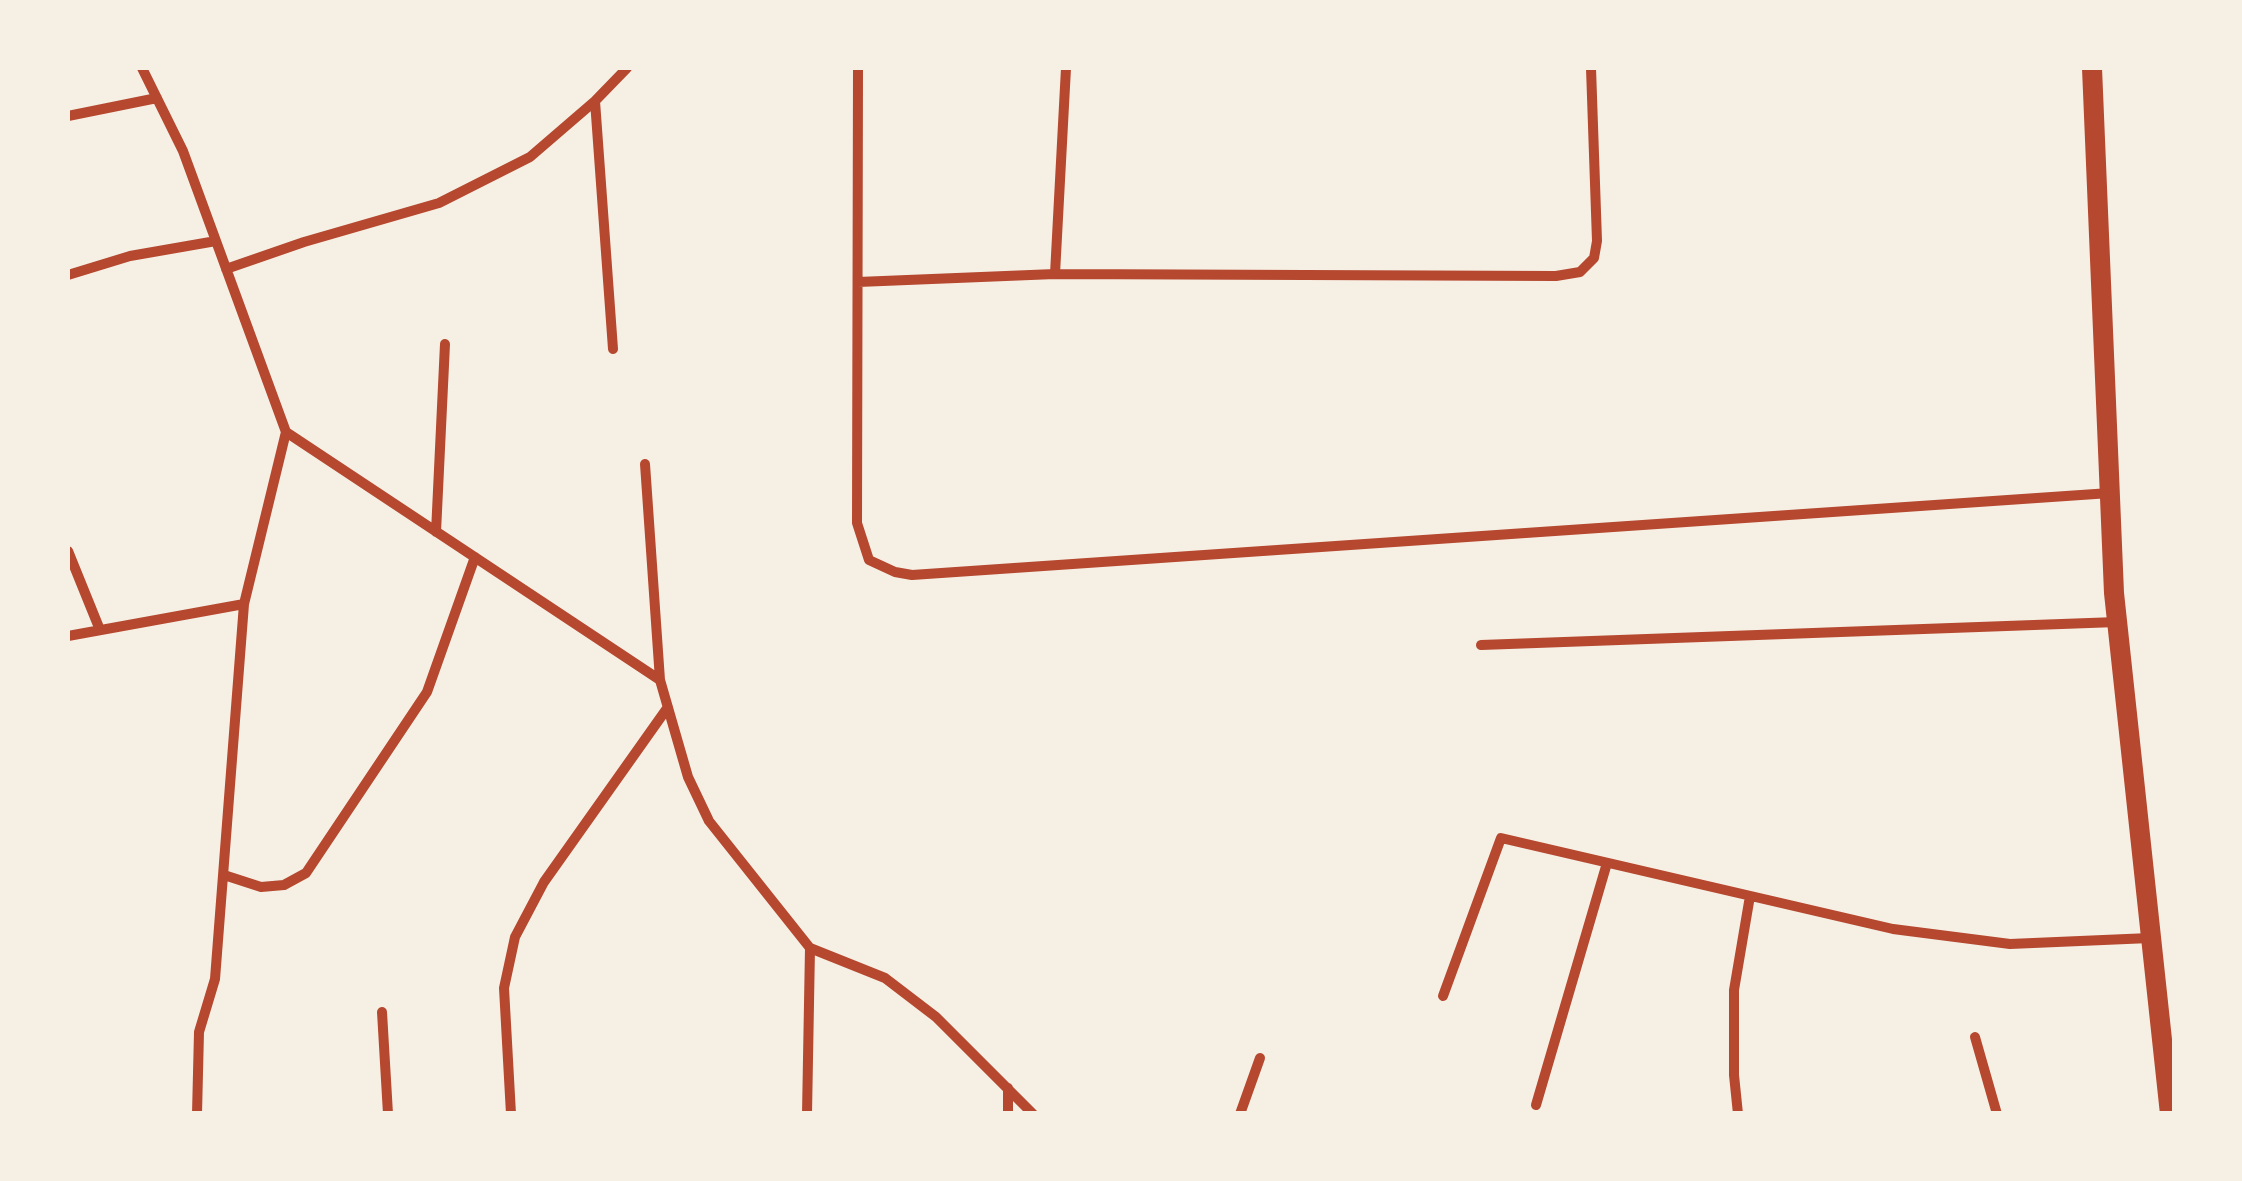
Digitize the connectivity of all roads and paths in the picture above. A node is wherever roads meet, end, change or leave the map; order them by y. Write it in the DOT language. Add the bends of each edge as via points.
graph roads {
  1 [pos="142,68"];
  2 [pos="627,68"];
  3 [pos="858,68"];
  4 [pos="1066,68"];
  5 [pos="1591,68"];
  6 [pos="2092,68"];
  7 [pos="157,98"];
  8 [pos="595,101"];
  9 [pos="68,116"];
  10 [pos="216,241"];
  11 [pos="226,269"];
  12 [pos="1055,274"];
  13 [pos="68,275"];
  14 [pos="858,282"];
  15 [pos="445,344"];
  16 [pos="613,350"];
  17 [pos="286,432"];
  18 [pos="645,464"];
  19 [pos="2110,493"];
  20 [pos="436,532"];
  21 [pos="68,551"];
  22 [pos="475,557"];
  23 [pos="244,604"];
  24 [pos="2118,622"];
  25 [pos="100,630"];
  26 [pos="68,636"];
  27 [pos="1480,645"];
  28 [pos="660,680"];
  29 [pos="668,706"];
  30 [pos="1607,863"];
  31 [pos="224,875"];
  32 [pos="1750,896"];
  33 [pos="2152,938"];
  34 [pos="810,948"];
  35 [pos="1443,996"];
  36 [pos="382,1012"];
  37 [pos="2168,1024"];
  38 [pos="1975,1038"];
  39 [pos="1260,1058"];
  40 [pos="1008,1088"];
  41 [pos="1536,1105"];
  42 [pos="197,1114"];
  43 [pos="388,1114"];
  44 [pos="511,1114"];
  45 [pos="807,1114"];
  46 [pos="1008,1114"];
  47 [pos="1033,1114"];
  48 [pos="1240,1114"];
  49 [pos="1738,1114"];
  50 [pos="1997,1114"];
  51 [pos="2170,1114"];
  1 -- 7 [label="street"];
  2 -- 8 [label="street"];
  3 -- 14 [label="street"];
  4 -- 12 [label="street"];
  5 -- 12 [label="street" via="1597,241 1594,258 1580,272"];
  6 -- 19 [label="main road"];
  7 -- 9 [label="street"];
  7 -- 10 [label="street"];
  8 -- 11 [label="street" via="530,157 439,204"];
  8 -- 16 [label="street"];
  10 -- 11 [label="street"];
  10 -- 13 [label="street"];
  11 -- 17 [label="street"];
  12 -- 14 [label="street"];
  14 -- 19 [label="street" via="857,524 869,560 912,575"];
  15 -- 20 [label="street"];
  17 -- 20 [label="street"];
  17 -- 23 [label="street"];
  18 -- 28 [label="street"];
  19 -- 24 [label="main road"];
  20 -- 22 [label="street"];
  21 -- 25 [label="street"];
  22 -- 28 [label="street"];
  22 -- 31 [label="street" via="427,692 306,872 262,888"];
  23 -- 25 [label="street"];
  23 -- 31 [label="street"];
  24 -- 27 [label="street"];
  24 -- 33 [label="main road"];
  25 -- 26 [label="street"];
  28 -- 29 [label="street"];
  29 -- 34 [label="street" via="688,777 709,821"];
  29 -- 44 [label="street" via="544,882 516,937 504,988"];
  30 -- 32 [label="street"];
  30 -- 35 [label="street" via="1501,838"];
  30 -- 41 [label="street"];
  31 -- 42 [label="street" via="215,979 199,1032"];
  32 -- 33 [label="street" via="1892,929 2010,944"];
  32 -- 49 [label="street" via="1734,990"];
  33 -- 37 [label="main road"];
  34 -- 40 [label="street" via="885,978"];
  34 -- 45 [label="street"];
  36 -- 43 [label="street"];
  37 -- 51 [label="main road"];
  38 -- 50 [label="street"];
  39 -- 48 [label="street"];
  40 -- 46 [label="street"];
  40 -- 47 [label="street"];
}
